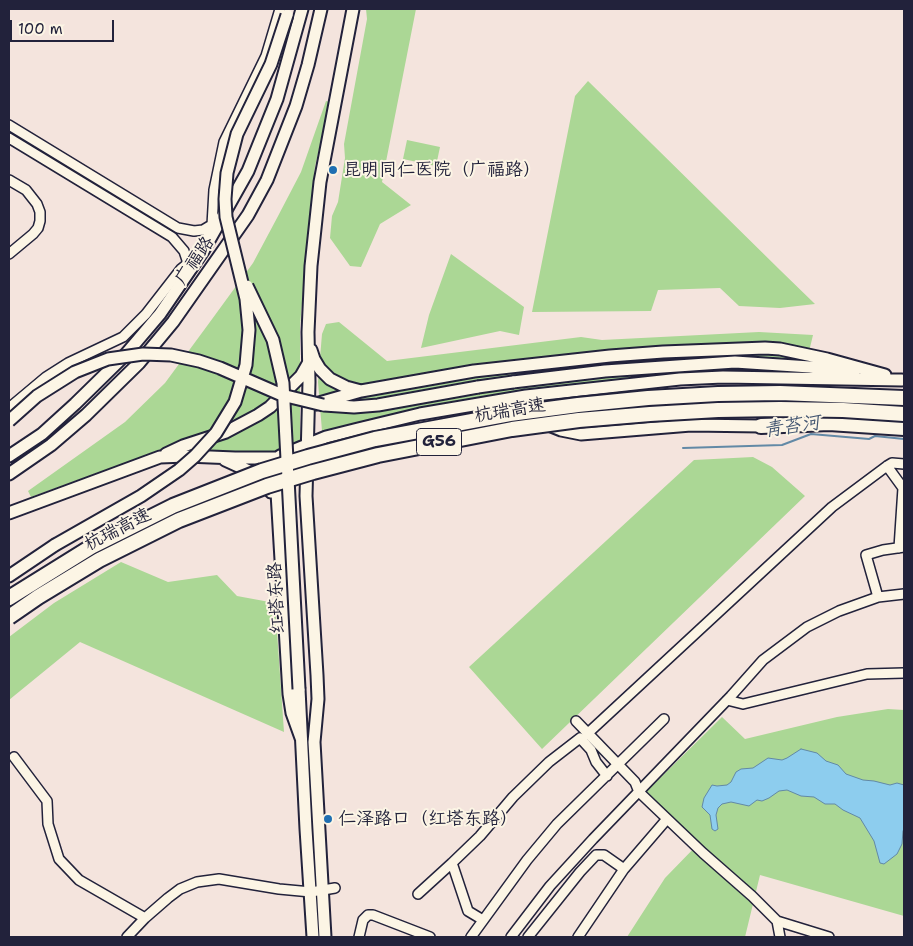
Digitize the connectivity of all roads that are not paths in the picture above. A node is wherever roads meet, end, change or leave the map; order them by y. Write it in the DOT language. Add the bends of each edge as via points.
graph roads {
  1 [pos="302,9"];
  2 [pos="322,9"];
  3 [pos="353,9"];
  4 [pos="285,11"];
  5 [pos="9,125"];
  6 [pos="9,138"];
  7 [pos="9,180"];
  8 [pos="99,180"];
  9 [pos="93,189"];
  10 [pos="226,212"];
  11 [pos="212,225"];
  12 [pos="203,251"];
  13 [pos="9,254"];
  14 [pos="238,266"];
  15 [pos="188,268"];
  16 [pos="308,340"];
  17 [pos="309,362"];
  18 [pos="474,371"];
  19 [pos="903,380"];
  20 [pos="361,391"];
  21 [pos="526,396"];
  22 [pos="904,398"];
  23 [pos="308,406"];
  24 [pos="904,406"];
  25 [pos="9,408"];
  26 [pos="904,414"];
  27 [pos="526,416"];
  28 [pos="9,421"];
  29 [pos="761,426"];
  30 [pos="904,428"];
  31 [pos="308,444"];
  32 [pos="9,456"];
  33 [pos="160,457"];
  34 [pos="219,457"];
  35 [pos="275,457"];
  36 [pos="307,458"];
  37 [pos="904,464"];
  38 [pos="887,466"];
  39 [pos="9,474"];
  40 [pos="279,510"];
  41 [pos="9,514"];
  42 [pos="902,547"];
  43 [pos="9,576"];
  44 [pos="904,594"];
  45 [pos="878,597"];
  46 [pos="9,598"];
  47 [pos="9,617"];
  48 [pos="904,673"];
  49 [pos="727,700"];
  50 [pos="664,719"];
  51 [pos="576,721"];
  52 [pos="588,734"];
  53 [pos="301,738"];
  54 [pos="14,757"];
  55 [pos="618,765"];
  56 [pos="607,776"];
  57 [pos="639,792"];
  58 [pos="667,819"];
  59 [pos="452,863"];
  60 [pos="624,869"];
  61 [pos="335,888"];
  62 [pos="323,890"];
  63 [pos="311,892"];
  64 [pos="418,894"];
  65 [pos="145,918"];
  66 [pos="483,920"];
  67 [pos="778,921"];
  68 [pos="127,937"];
  69 [pos="314,937"];
  70 [pos="325,937"];
  71 [pos="359,937"];
  72 [pos="430,937"];
  73 [pos="471,937"];
  74 [pos="511,937"];
  75 [pos="528,937"];
  76 [pos="578,937"];
  77 [pos="780,937"];
  78 [pos="829,937"];
  1 -- 10 [label="main road, 广福路" via="277,99 248,171"];
  2 -- 39 [label="main road, 广福路" via="296,106 267,180 248,215 173,322 139,363 51,445"];
  3 -- 16 [label="main road, 红塔东路" via="320,182 311,266"];
  4 -- 11 [label="street" via="224,142 214,190"];
  4 -- 14 [label="main road, bridge" via="271,64 237,134 229,164 225,208"];
  5 -- 8 [label="street"];
  6 -- 9 [label="street"];
  7 -- 13 [label="street" via="26,190 40,212 38,228"];
  8 -- 9 [label="street"];
  8 -- 11 [label="street" via="178,228 194,231"];
  9 -- 15 [label="street" via="172,237 184,251"];
  10 -- 11 [label="street"];
  10 -- 12 [label="main road, 广福路"];
  11 -- 12 [label="street"];
  12 -- 15 [label="main road, 广福路"];
  14 -- 43 [label="main road, bridge" via="248,309 249,347 242,384 225,421 202,449 170,476"];
  14 -- 53 [label="main road, 红塔东路, bridge" via="272,340 283,384"];
  15 -- 25 [label="street" via="181,269 123,338 68,363"];
  15 -- 32 [label="main road, 广福路" via="160,314 126,354 48,428"];
  16 -- 17 [label="main road, 红塔东路"];
  16 -- 20 [label="main road" via="314,359 330,379"];
  17 -- 23 [label="main road, 红塔东路"];
  17 -- 33 [label="main road" via="301,376 258,415 226,432"];
  18 -- 19 [label="main road" via="618,355 765,348 800,353"];
  18 -- 20 [label="main road"];
  18 -- 21 [label="main road"];
  19 -- 21 [label="main road" via="715,377"];
  19 -- 28 [label="main road, bridge" via="810,367 735,362 605,371 478,387 366,406 324,405 282,395 199,361 172,355 144,354 108,359 75,372 44,391"];
  20 -- 23 [label="main road"];
  21 -- 31 [label="main road" via="420,414"];
  22 -- 46 [label="highway, 杭瑞高速 / G56, bridge" via="780,393 648,398 518,413 375,440 262,471 182,502 91,547"];
  23 -- 31 [label="main road, 红塔东路"];
  24 -- 27 [label="main road" via="798,401 661,403"];
  26 -- 47 [label="highway, 杭瑞高速 / G56, bridge" via="780,409 650,414 512,429 378,455 276,483 180,520 99,560"];
  27 -- 29 [label="main road" via="581,434 691,425"];
  27 -- 36 [label="main road"];
  29 -- 30 [label="highway" via="829,423"];
  31 -- 35 [label="main road"];
  31 -- 36 [label="main road, 红塔东路"];
  33 -- 34 [label="main road"];
  33 -- 41 [label="main road"];
  34 -- 35 [label="main road"];
  34 -- 40 [label="main road" via="256,476 272,494"];
  35 -- 36 [label="main road"];
  35 -- 40 [label="main road"];
  36 -- 62 [label="main road, 红塔东路" via="306,496 318,699 314,742"];
  37 -- 38 [label="street"];
  38 -- 42 [label="street" via="903,488"];
  38 -- 52 [label="street" via="826,513"];
  40 -- 53 [label="main road" via="289,694"];
  42 -- 45 [label="street" via="866,555"];
  44 -- 45 [label="street"];
  45 -- 49 [label="street" via="807,627 763,660"];
  48 -- 49 [label="street" via="867,674 743,704"];
  49 -- 57 [label="street"];
  50 -- 55 [label="street"];
  51 -- 52 [label="street"];
  52 -- 55 [label="street"];
  53 -- 63 [label="main road, 红塔东路"];
  54 -- 65 [label="street" via="47,801 48,824 59,859 79,880"];
  55 -- 56 [label="street"];
  55 -- 57 [label="street" via="635,782"];
  56 -- 59 [label="street" via="580,738 513,797"];
  56 -- 66 [label="street" via="557,824"];
  57 -- 58 [label="street"];
  57 -- 74 [label="street" via="550,886"];
  58 -- 60 [label="street"];
  58 -- 67 [label="street"];
  59 -- 64 [label="street"];
  59 -- 66 [label="street" via="468,910"];
  60 -- 75 [label="street" via="604,855 596,855"];
  60 -- 76 [label="street"];
  61 -- 62 [label="street"];
  62 -- 63 [label="street"];
  62 -- 70 [label="main road, 红塔东路"];
  63 -- 65 [label="street" via="219,879 197,882 180,889"];
  63 -- 69 [label="main road, 红塔东路"];
  65 -- 68 [label="street"];
  66 -- 73 [label="street"];
  67 -- 77 [label="street"];
  67 -- 78 [label="street"];
  71 -- 72 [label="street" via="363,920 373,915"];
}
